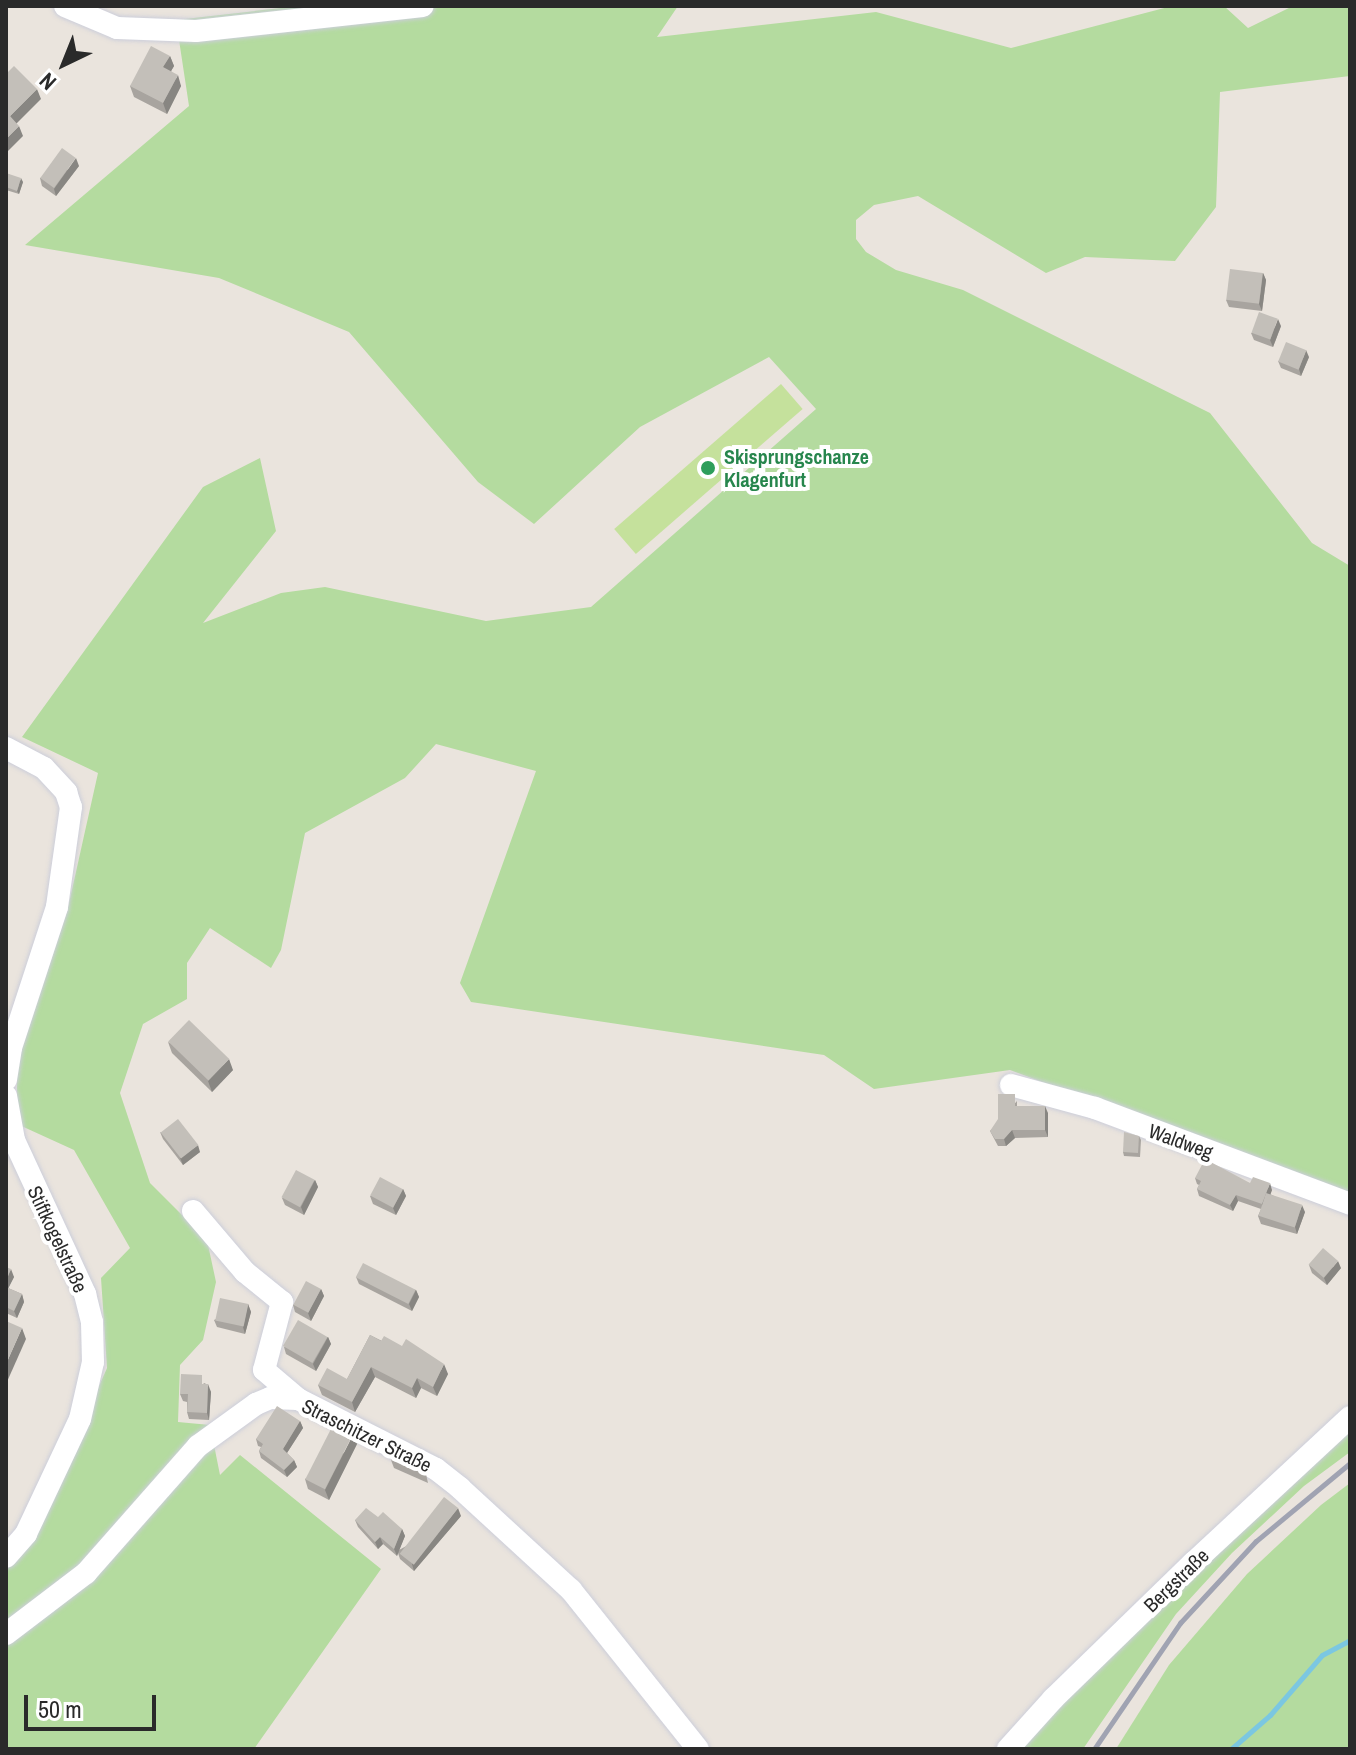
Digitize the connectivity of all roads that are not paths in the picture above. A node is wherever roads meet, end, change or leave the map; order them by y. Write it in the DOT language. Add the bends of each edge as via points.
graph roads {
  1 [pos="65,6"];
  2 [pos="423,6"];
  3 [pos="6,748"];
  4 [pos="6,1080"];
  5 [pos="1011,1085"];
  6 [pos="6,1096"];
  7 [pos="1350,1204"];
  8 [pos="193,1211"];
  9 [pos="264,1370"];
  10 [pos="298,1399"];
  11 [pos="256,1404"];
  12 [pos="1350,1417"];
  13 [pos="6,1557"];
  14 [pos="6,1634"];
  15 [pos="698,1749"];
  16 [pos="1008,1749"];
  1 -- 2 [label="street" via="117,28 196,31"];
  3 -- 4 [label="street" via="44,768 66,792 71,807 57,907 11,1048"];
  5 -- 7 [label="street, Waldweg" via="1095,1108"];
  6 -- 13 [label="street, Stiftkogelstraße" via="14,1140 85,1294 93,1362 80,1419 26,1534"];
  8 -- 9 [label="street" via="245,1272 282,1302"];
  9 -- 10 [label="street"];
  9 -- 11 [label="street"];
  10 -- 11 [label="street, Straschitzer Straße" via="270,1398"];
  10 -- 15 [label="street, Straschitzer Straße" via="436,1469 460,1488 571,1590"];
  11 -- 14 [label="street, Straschitzer Straße" via="198,1446 86,1573"];
  12 -- 16 [label="street, Bergstraße" via="1128,1626"];
}
